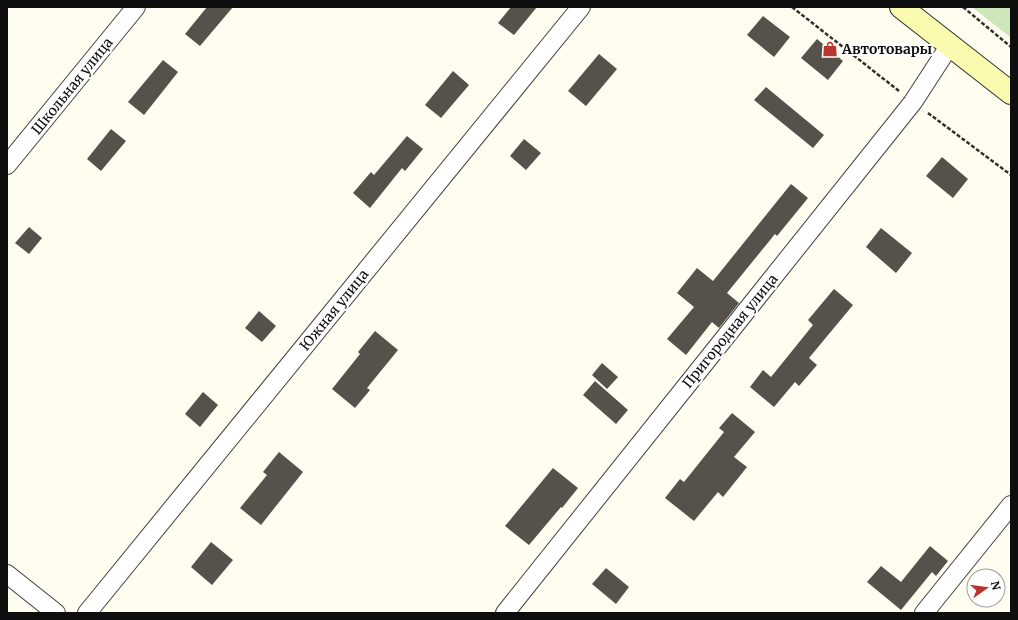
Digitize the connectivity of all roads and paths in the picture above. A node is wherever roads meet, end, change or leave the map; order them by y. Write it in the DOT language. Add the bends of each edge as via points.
graph roads {
  1 [pos="136,7"];
  2 [pos="581,7"];
  3 [pos="901,7"];
  4 [pos="963,7"];
  5 [pos="950,45"];
  6 [pos="1011,46"];
  7 [pos="1011,93"];
  8 [pos="7,166"];
  9 [pos="1011,505"];
  10 [pos="7,574"];
  11 [pos="56,613"];
  12 [pos="87,613"];
  13 [pos="505,613"];
  14 [pos="924,613"];
  1 -- 8 [label="street, Школьная улица"];
  2 -- 12 [label="street, Южная улица"];
  3 -- 5 [label="main road"];
  4 -- 6 [label="path"];
  5 -- 7 [label="main road"];
  5 -- 13 [label="street, Пригородная улица" via="913,102"];
  9 -- 14 [label="street"];
  10 -- 11 [label="street"];
}
